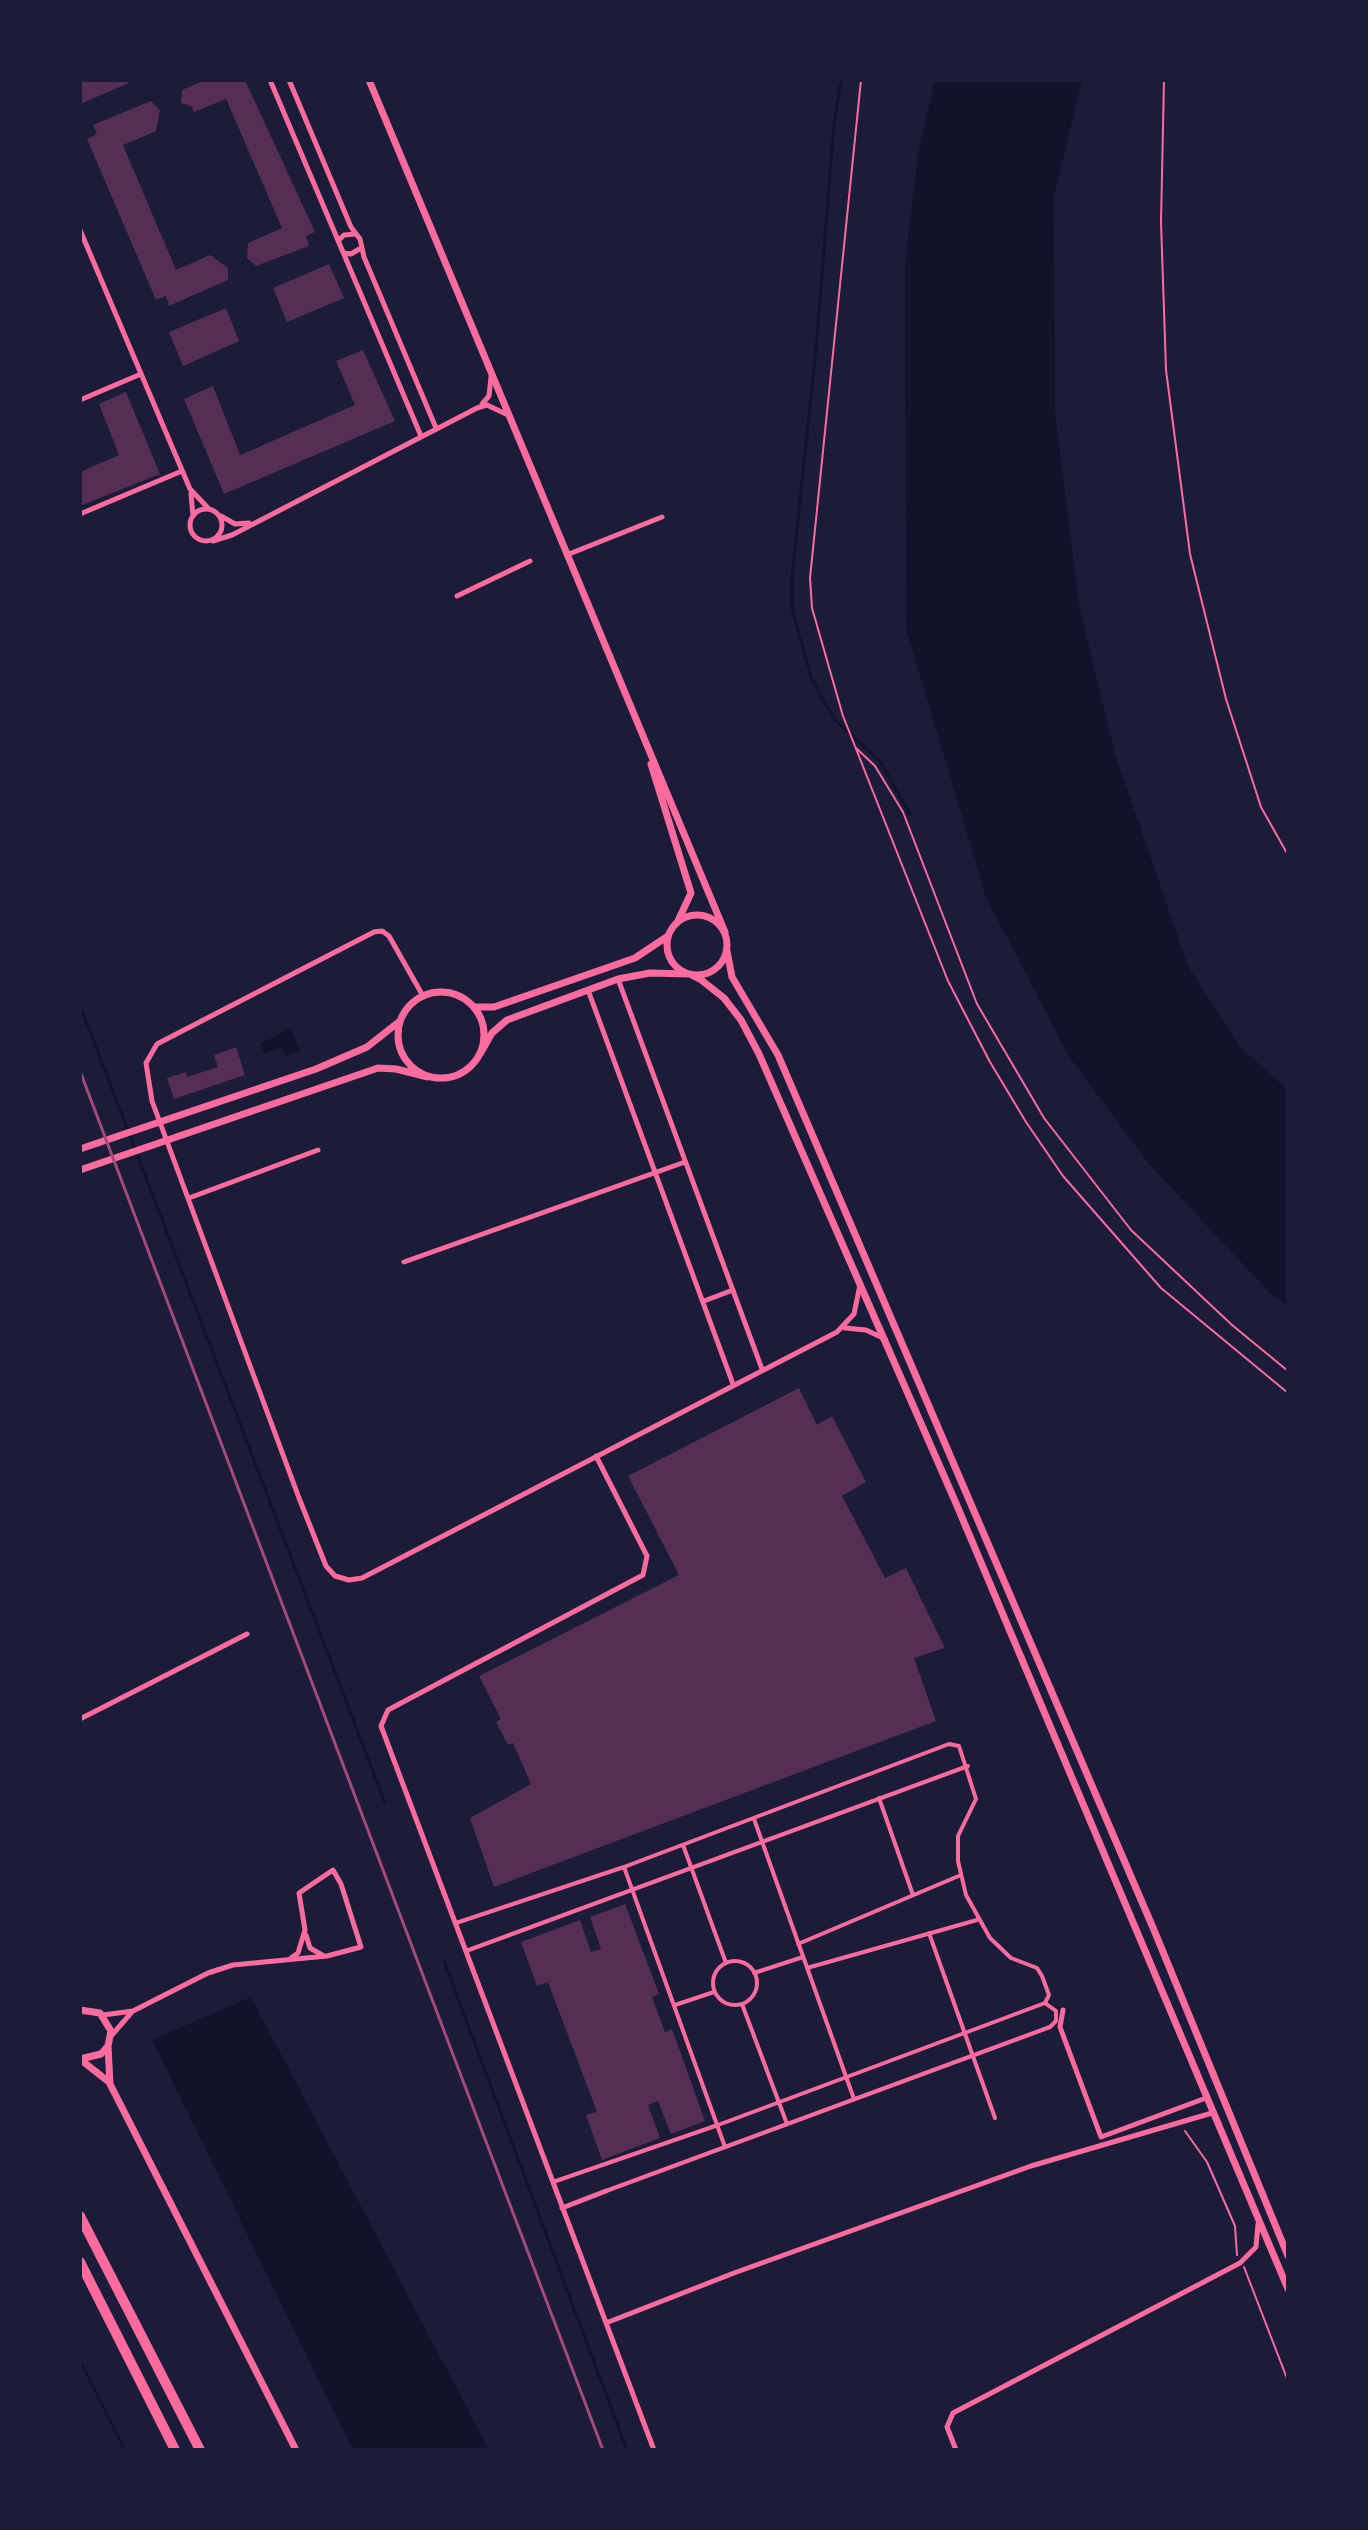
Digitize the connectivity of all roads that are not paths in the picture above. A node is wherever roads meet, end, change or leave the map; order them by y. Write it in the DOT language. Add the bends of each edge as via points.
graph roads {
  1 [pos="270,80"];
  2 [pos="289,80"];
  3 [pos="369,80"];
  4 [pos="80,230"];
  5 [pos="357,234"];
  6 [pos="338,241"];
  7 [pos="361,248"];
  8 [pos="343,253"];
  9 [pos="490,364"];
  10 [pos="141,374"];
  11 [pos="80,400"];
  12 [pos="477,408"];
  13 [pos="514,420"];
  14 [pos="436,428"];
  15 [pos="421,436"];
  16 [pos="182,471"];
  17 [pos="190,489"];
  18 [pos="209,509"];
  19 [pos="80,514"];
  20 [pos="219,514"];
  21 [pos="193,516"];
  22 [pos="662,517"];
  23 [pos="254,523"];
  24 [pos="213,541"];
  25 [pos="569,554"];
  26 [pos="530,561"];
  27 [pos="457,596"];
  28 [pos="644,738"];
  29 [pos="677,923"];
  30 [pos="725,932"];
  31 [pos="668,936"];
  32 [pos="727,951"];
  33 [pos="690,974"];
  34 [pos="618,979"];
  35 [pos="588,990"];
  36 [pos="423,996"];
  37 [pos="473,1005"];
  38 [pos="400,1021"];
  39 [pos="480,1054"];
  40 [pos="428,1077"];
  41 [pos="80,1149"];
  42 [pos="318,1150"];
  43 [pos="685,1162"];
  44 [pos="80,1170"];
  45 [pos="657,1171"];
  46 [pos="189,1198"];
  47 [pos="404,1262"];
  48 [pos="860,1283"];
  49 [pos="733,1290"];
  50 [pos="704,1301"];
  51 [pos="844,1328"];
  52 [pos="885,1339"];
  53 [pos="762,1369"];
  54 [pos="733,1384"];
  55 [pos="596,1456"];
  56 [pos="247,1634"];
  57 [pos="80,1719"];
  58 [pos="968,1766"];
  59 [pos="879,1798"];
  60 [pos="754,1819"];
  61 [pos="762,1840"];
  62 [pos="683,1845"];
  63 [pos="690,1865"];
  64 [pos="624,1867"];
  65 [pos="961,1875"];
  66 [pos="631,1887"];
  67 [pos="913,1895"];
  68 [pos="977,1920"];
  69 [pos="456,1923"];
  70 [pos="305,1930"];
  71 [pos="929,1933"];
  72 [pos="798,1944"];
  73 [pos="466,1951"];
  74 [pos="327,1956"];
  75 [pos="803,1957"];
  76 [pos="291,1958"];
  77 [pos="726,1963"];
  78 [pos="807,1968"];
  79 [pos="754,1973"];
  80 [pos="714,1992"];
  81 [pos="1045,2003"];
  82 [pos="742,2004"];
  83 [pos="674,2005"];
  84 [pos="82,2007"];
  85 [pos="1063,2010"];
  86 [pos="133,2011"];
  87 [pos="103,2015"];
  88 [pos="965,2032"];
  89 [pos="111,2036"];
  90 [pos="108,2046"];
  91 [pos="973,2055"];
  92 [pos="80,2059"];
  93 [pos="845,2077"];
  94 [pos="110,2084"];
  95 [pos="1206,2098"];
  96 [pos="854,2099"];
  97 [pos="779,2102"];
  98 [pos="1212,2113"];
  99 [pos="995,2118"];
  100 [pos="787,2124"];
  101 [pos="718,2125"];
  102 [pos="725,2147"];
  103 [pos="553,2182"];
  104 [pos="606,2191"];
  105 [pos="562,2208"];
  106 [pos="80,2216"];
  107 [pos="1257,2220"];
  108 [pos="1288,2256"];
  109 [pos="80,2262"];
  110 [pos="1288,2289"];
  111 [pos="606,2323"];
  112 [pos="175,2450"];
  113 [pos="200,2450"];
  114 [pos="296,2450"];
  115 [pos="654,2450"];
  116 [pos="956,2450"];
  1 -- 6 [label="street"];
  2 -- 5 [label="street"];
  3 -- 9 [label="street"];
  4 -- 10 [label="street"];
  5 -- 6 [label="street"];
  5 -- 7 [label="street"];
  6 -- 8 [label="street"];
  7 -- 8 [label="street"];
  7 -- 14 [label="street"];
  8 -- 15 [label="street"];
  9 -- 12 [label="street" via="489,396"];
  9 -- 13 [label="street"];
  10 -- 11 [label="street"];
  10 -- 16 [label="street"];
  12 -- 13 [label="street" via="492,406"];
  12 -- 14 [label="street"];
  13 -- 25 [label="street"];
  14 -- 15 [label="street"];
  15 -- 23 [label="street"];
  16 -- 17 [label="street"];
  16 -- 19 [label="street"];
  17 -- 18 [label="street"];
  17 -- 21 [label="street"];
  18 -- 20 [label="street"];
  18 -- 21 [label="street"];
  20 -- 23 [label="street" via="235,524"];
  20 -- 24 [label="street" via="222,529"];
  21 -- 24 [label="street" via="193,536"];
  22 -- 25 [label="street"];
  23 -- 24 [label="street"];
  25 -- 28 [label="street"];
  26 -- 27 [label="street"];
  28 -- 29 [label="street" via="691,893"];
  28 -- 30 [label="street"];
  29 -- 30 [label="street" via="703,915"];
  29 -- 31 [label="street"];
  30 -- 32 [label="street"];
  31 -- 33 [label="street" via="669,956"];
  31 -- 37 [label="street" via="643,955 494,1007"];
  32 -- 33 [label="street" via="718,968"];
  32 -- 108 [label="street" via="732,977 778,1055"];
  33 -- 34 [label="street" via="658,972"];
  33 -- 48 [label="street" via="724,998 748,1032"];
  34 -- 35 [label="street"];
  34 -- 43 [label="street"];
  35 -- 39 [label="street" via="507,1020"];
  35 -- 45 [label="street"];
  36 -- 37 [label="street" via="449,993"];
  36 -- 38 [label="street"];
  36 -- 46 [label="street" via="389,936 378,931 157,1044 146,1063 152,1101"];
  37 -- 39 [label="street" via="484,1028"];
  38 -- 40 [label="street" via="399,1049"];
  38 -- 41 [label="street" via="367,1047 316,1069"];
  39 -- 40 [label="street" via="453,1078"];
  40 -- 44 [label="street" via="378,1068"];
  42 -- 46 [label="street"];
  43 -- 45 [label="street"];
  43 -- 49 [label="street"];
  45 -- 47 [label="street"];
  45 -- 50 [label="street"];
  46 -- 55 [label="street" via="299,1498 335,1576 359,1579"];
  48 -- 51 [label="street" via="856,1309"];
  48 -- 52 [label="street"];
  49 -- 50 [label="street"];
  49 -- 53 [label="street"];
  50 -- 54 [label="street"];
  51 -- 52 [label="street"];
  51 -- 53 [label="street"];
  52 -- 95 [label="street"];
  53 -- 54 [label="street"];
  54 -- 55 [label="street"];
  55 -- 69 [label="street" via="647,1556 643,1575 388,1710 381,1720"];
  56 -- 57 [label="street"];
  58 -- 59 [label="street"];
  58 -- 60 [label="street" via="959,1746 949,1744"];
  58 -- 65 [label="street" via="976,1799 958,1836"];
  59 -- 61 [label="street"];
  59 -- 67 [label="street"];
  60 -- 61 [label="street"];
  60 -- 62 [label="street"];
  61 -- 63 [label="street"];
  61 -- 72 [label="street"];
  62 -- 63 [label="street"];
  62 -- 64 [label="street"];
  63 -- 66 [label="street"];
  63 -- 77 [label="street"];
  64 -- 66 [label="street"];
  64 -- 69 [label="street"];
  65 -- 67 [label="street"];
  65 -- 68 [label="street"];
  66 -- 73 [label="street"];
  66 -- 83 [label="street"];
  67 -- 72 [label="street"];
  68 -- 71 [label="street"];
  68 -- 81 [label="street" via="1011,1958 1037,1968 1049,1995"];
  69 -- 73 [label="street"];
  70 -- 74 [label="street" via="310,1948"];
  70 -- 74 [label="street" via="299,1893 333,1870 361,1947"];
  70 -- 76 [label="street" via="298,1953"];
  71 -- 78 [label="street"];
  71 -- 88 [label="street"];
  72 -- 75 [label="street"];
  73 -- 103 [label="street"];
  74 -- 76 [label="street"];
  75 -- 78 [label="street"];
  75 -- 79 [label="street"];
  76 -- 86 [label="street" via="208,1973"];
  77 -- 79 [label="street" via="741,1962"];
  77 -- 80 [label="street" via="715,1973"];
  78 -- 93 [label="street"];
  79 -- 82 [label="street" via="754,1994"];
  80 -- 82 [label="street" via="728,2004"];
  80 -- 83 [label="street"];
  81 -- 88 [label="street"];
  81 -- 91 [label="street" via="1056,2011 1050,2027"];
  82 -- 97 [label="street"];
  83 -- 101 [label="street"];
  84 -- 87 [label="street"];
  85 -- 95 [label="street" via="1060,2027 1101,2137"];
  86 -- 87 [label="street"];
  86 -- 89 [label="street"];
  87 -- 89 [label="street"];
  88 -- 91 [label="street"];
  88 -- 93 [label="street"];
  89 -- 90 [label="street"];
  90 -- 92 [label="street" via="97,2057"];
  90 -- 94 [label="street"];
  91 -- 96 [label="street"];
  91 -- 99 [label="street"];
  92 -- 94 [label="street"];
  93 -- 96 [label="street"];
  93 -- 97 [label="street"];
  94 -- 114 [label="street"];
  95 -- 98 [label="street"];
  96 -- 100 [label="street"];
  97 -- 100 [label="street"];
  97 -- 101 [label="street"];
  98 -- 107 [label="street"];
  98 -- 111 [label="street" via="1016,2171"];
  100 -- 102 [label="street"];
  101 -- 102 [label="street"];
  101 -- 103 [label="street"];
  102 -- 104 [label="street"];
  103 -- 105 [label="street"];
  104 -- 105 [label="street"];
  105 -- 111 [label="street"];
  106 -- 113 [label="highway"];
  107 -- 110 [label="street"];
  107 -- 116 [label="street" via="1257,2245 1241,2262 957,2410 948,2422"];
  109 -- 112 [label="highway"];
  111 -- 115 [label="street"];
}
